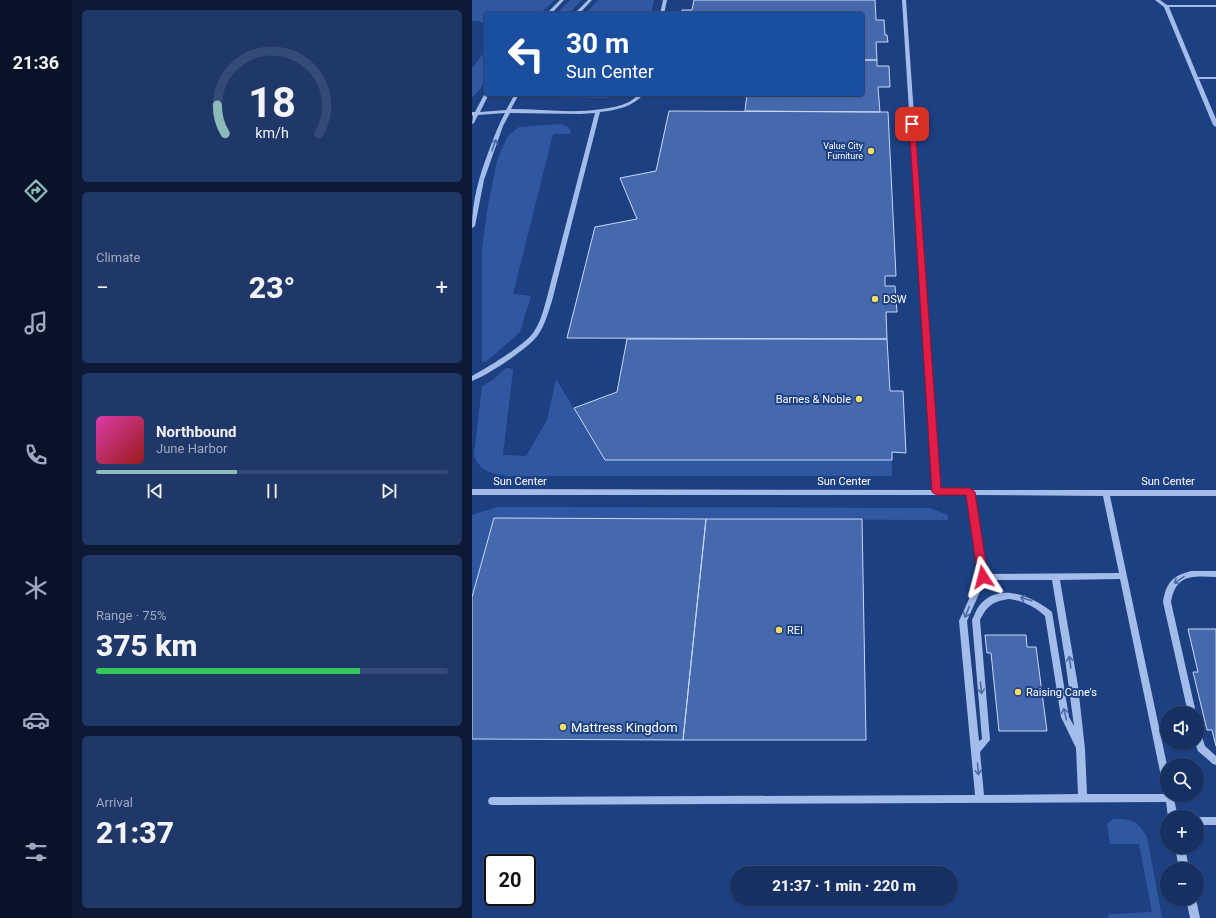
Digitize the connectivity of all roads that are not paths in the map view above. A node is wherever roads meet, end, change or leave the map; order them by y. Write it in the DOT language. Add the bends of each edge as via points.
graph roads {
  1 [pos="562,0"];
  2 [pos="590,0"];
  3 [pos="666,0"];
  4 [pos="904,0"];
  5 [pos="1157,0"];
  6 [pos="1166,6"];
  7 [pos="1216,6"];
  8 [pos="550,12"];
  9 [pos="578,12"];
  10 [pos="663,12"];
  11 [pos="1197,78"];
  12 [pos="1216,78"];
  13 [pos="485,96"];
  14 [pos="516,96"];
  15 [pos="640,96"];
  16 [pos="509,110"];
  17 [pos="598,112"];
  18 [pos="474,114"];
  19 [pos="472,122"];
  20 [pos="1216,125"];
  21 [pos="472,226"];
  22 [pos="472,379"];
  23 [pos="472,492"];
  24 [pos="937,492"];
  25 [pos="970,492"];
  26 [pos="1106,492"];
  27 [pos="1216,493"];
  28 [pos="1216,574"];
  29 [pos="1055,576"];
  30 [pos="1123,576"];
  31 [pos="983,577"];
  32 [pos="1190,706"];
  33 [pos="977,749"];
  34 [pos="1081,749"];
  35 [pos="1203,750"];
  36 [pos="1161,758"];
  37 [pos="1216,761"];
  38 [pos="1160,796"];
  39 [pos="980,798"];
  40 [pos="1083,798"];
  41 [pos="492,801"];
  42 [pos="1204,821"];
  43 [pos="1216,821"];
  44 [pos="1191,906"];
  45 [pos="1194,918"];
  1 -- 8 [label="street"];
  2 -- 9 [label="street"];
  3 -- 10 [label="street"];
  4 -- 24 [label="street"];
  5 -- 6 [label="street"];
  6 -- 7 [label="street"];
  6 -- 11 [label="street"];
  11 -- 12 [label="street"];
  11 -- 20 [label="street"];
  13 -- 18 [label="street"];
  14 -- 16 [label="street"];
  15 -- 17 [label="street" via="624,106"];
  16 -- 17 [label="street"];
  16 -- 18 [label="street"];
  21 -- 16 [label="street, one-way" via="481,180 500,126"];
  17 -- 22 [label="street" via="542,323 532,338 486,372"];
  18 -- 19 [label="street"];
  23 -- 24 [label="street, Sun Center"];
  24 -- 25 [label="street, Sun Center"];
  25 -- 26 [label="street, Sun Center"];
  25 -- 31 [label="street"];
  26 -- 27 [label="street, Sun Center"];
  26 -- 30 [label="street"];
  28 -- 32 [label="street, one-way" via="1197,574 1180,578 1172,585 1168,596 1167,602"];
  29 -- 30 [label="street"];
  29 -- 31 [label="street"];
  34 -- 29 [label="street, one-way"];
  30 -- 36 [label="street"];
  31 -- 33 [label="street, one-way" via="963,621"];
  34 -- 33 [label="street, one-way" via="1065,717 1050,614 1032,601 1005,596 992,598 979,610 976,620 986,740"];
  33 -- 39 [label="street, one-way"];
  34 -- 40 [label="street"];
  35 -- 37 [label="street"];
  38 -- 40 [label="street"];
  39 -- 40 [label="street"];
  39 -- 41 [label="street"];
  42 -- 43 [label="street"];
  44 -- 45 [label="street"];
}
